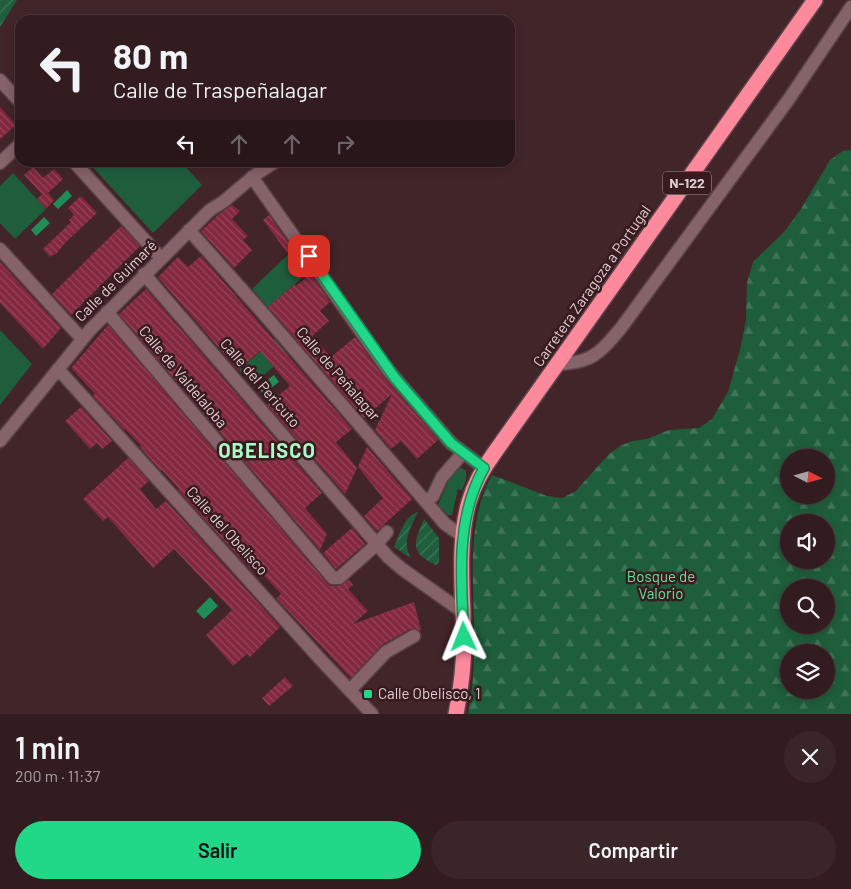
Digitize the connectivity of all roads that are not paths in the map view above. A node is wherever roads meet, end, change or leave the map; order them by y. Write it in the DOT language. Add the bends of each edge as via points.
graph roads {
  1 [pos="814,0"];
  2 [pos="851,7"];
  3 [pos="0,80"];
  4 [pos="15,96"];
  5 [pos="15,149"];
  6 [pos="0,163"];
  7 [pos="79,167"];
  8 [pos="267,167"];
  9 [pos="252,177"];
  10 [pos="190,230"];
  11 [pos="0,249"];
  12 [pos="161,258"];
  13 [pos="144,274"];
  14 [pos="107,312"];
  15 [pos="82,338"];
  16 [pos="557,364"];
  17 [pos="58,368"];
  18 [pos="0,442"];
  19 [pos="463,454"];
  20 [pos="484,468"];
  21 [pos="426,502"];
  22 [pos="387,532"];
  23 [pos="464,537"];
  24 [pos="377,544"];
  25 [pos="463,612"];
  26 [pos="414,636"];
  27 [pos="350,690"];
  28 [pos="372,714"];
  29 [pos="456,714"];
  1 -- 16 [label="highway, Carretera Zaragoza a Portugal / N-122"];
  2 -- 16 [label="street" via="789,99 621,328 591,358 578,363"];
  3 -- 4 [label="street"];
  5 -- 6 [label="street"];
  7 -- 12 [label="street"];
  8 -- 9 [label="street, Calle de Guimaré"];
  9 -- 10 [label="street, Calle de Guimaré"];
  9 -- 19 [label="street" via="388,370"];
  10 -- 12 [label="street, Calle de Guimaré"];
  10 -- 21 [label="street, Calle de Peñalagar"];
  11 -- 15 [label="street"];
  12 -- 13 [label="street, Calle de Guimaré"];
  13 -- 14 [label="street, Calle de Guimaré"];
  13 -- 24 [label="street, Calle del Pericuto"];
  14 -- 15 [label="street, Calle de Guimaré"];
  14 -- 24 [label="street, Calle de Valdelaloba" via="333,578 339,578"];
  15 -- 17 [label="street, Calle de Guimaré"];
  16 -- 20 [label="highway, Carretera Zaragoza a Portugal / N-122"];
  17 -- 18 [label="street, Calle de Guimaré"];
  17 -- 27 [label="street, Calle del Obelisco"];
  19 -- 20 [label="street"];
  19 -- 21 [label="street" via="442,477 433,496"];
  20 -- 23 [label="highway, N-122" via="469,502"];
  21 -- 23 [label="street, Calle de Peñalagar" via="448,527"];
  22 -- 24 [label="street"];
  23 -- 25 [label="highway, N-122"];
  24 -- 25 [label="street, Calle del Pericuto" via="397,566"];
  25 -- 29 [label="highway, N-122" via="462,672"];
  26 -- 27 [label="street" via="386,652"];
  27 -- 28 [label="street, Calle del Obelisco"];
}
